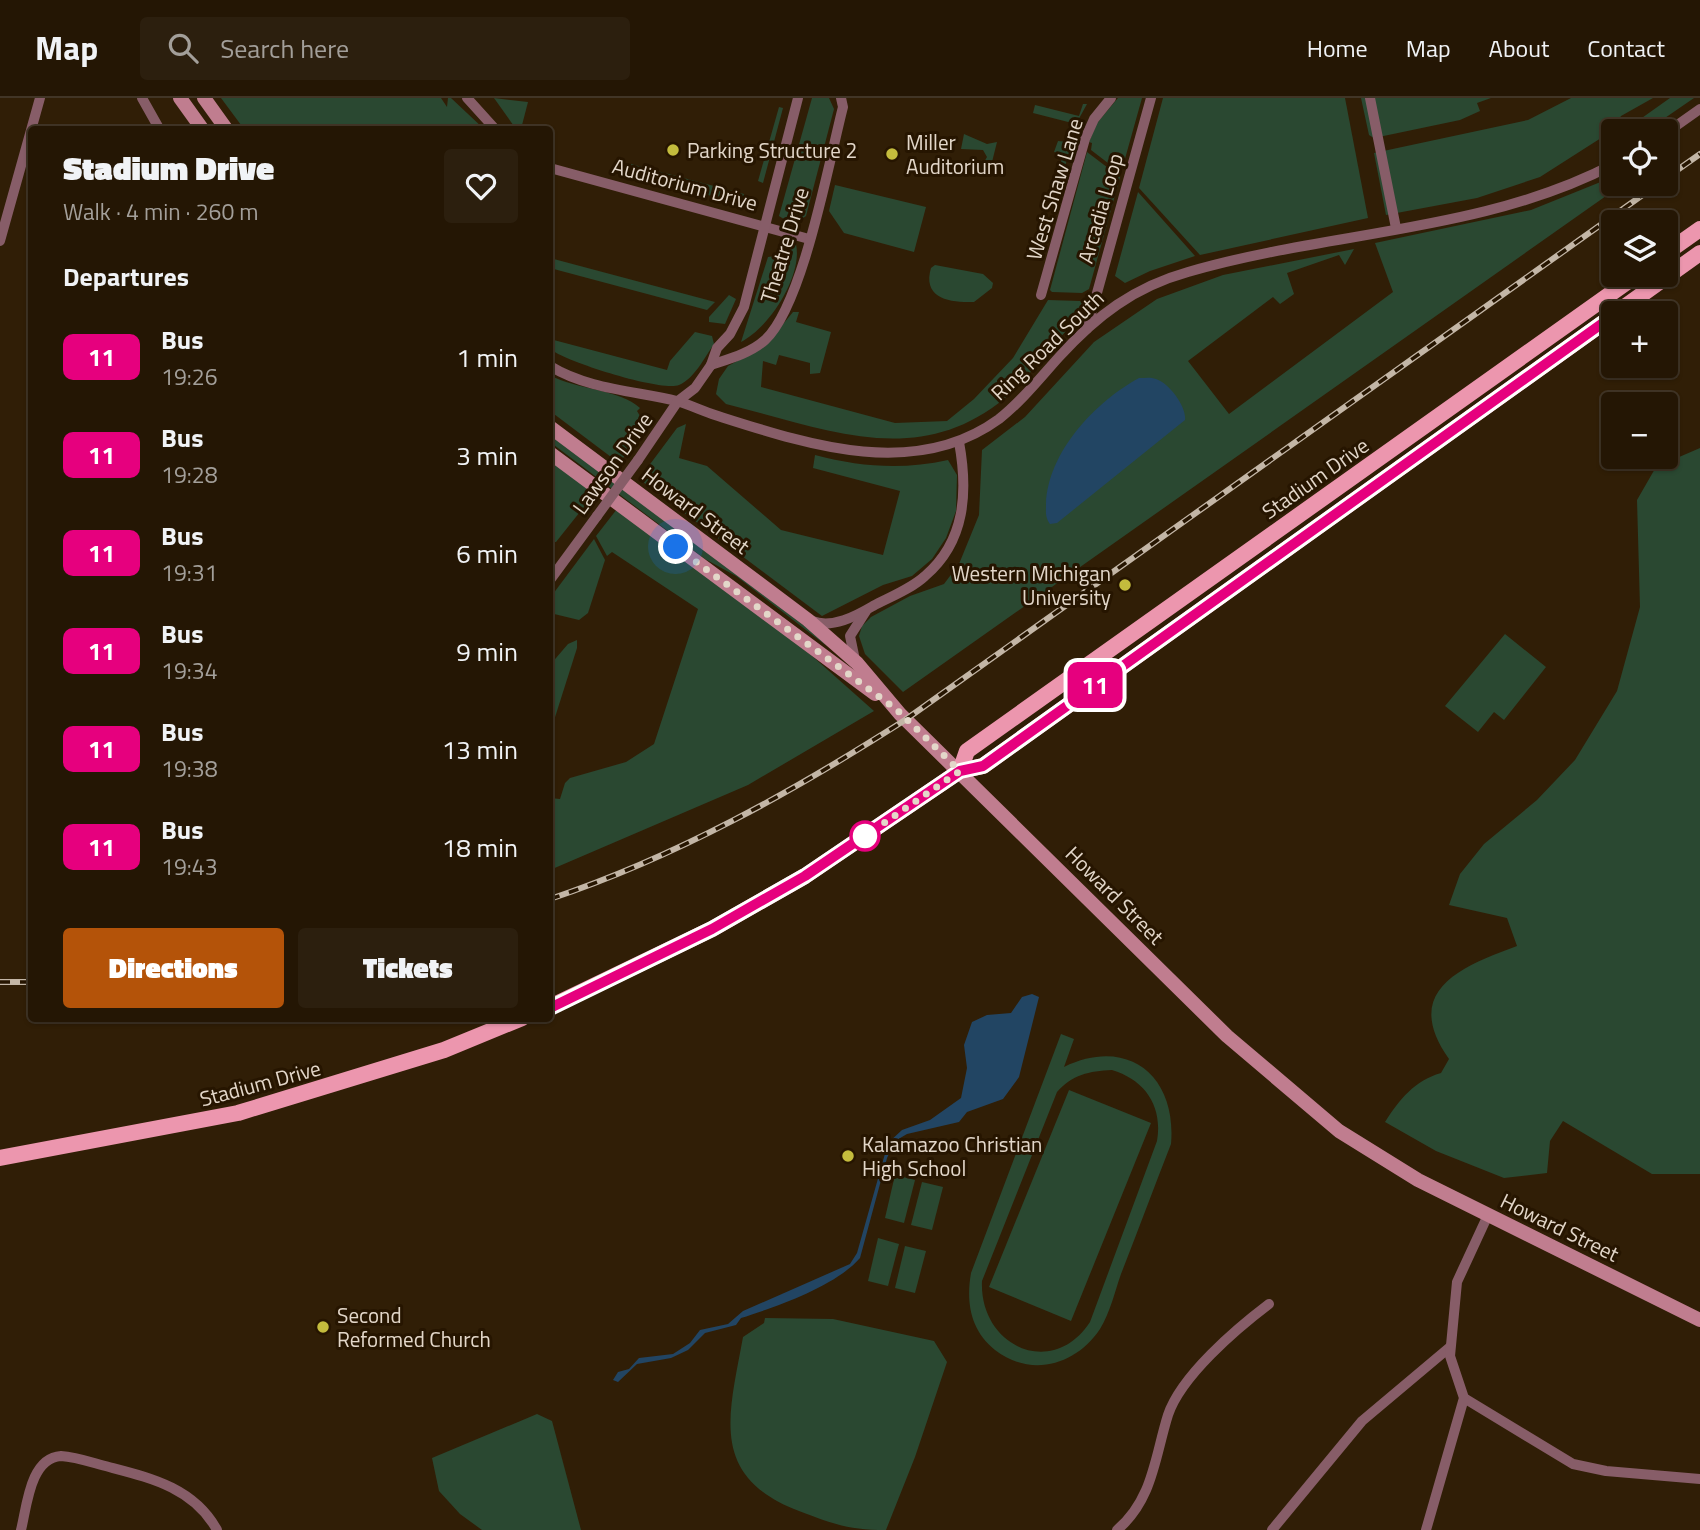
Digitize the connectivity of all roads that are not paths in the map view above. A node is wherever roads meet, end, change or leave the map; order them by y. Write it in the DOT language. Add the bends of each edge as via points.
graph roads {
  1 [pos="40,98"];
  2 [pos="142,98"];
  3 [pos="180,98"];
  4 [pos="204,98"];
  5 [pos="467,98"];
  6 [pos="798,98"];
  7 [pos="841,98"];
  8 [pos="1111,98"];
  9 [pos="1151,98"];
  10 [pos="1370,98"];
  11 [pos="1700,109"];
  12 [pos="1678,125"];
  13 [pos="32,126"];
  14 [pos="158,126"];
  15 [pos="200,126"];
  16 [pos="224,126"];
  17 [pos="492,126"];
  18 [pos="28,141"];
  19 [pos="553,169"];
  20 [pos="1601,169"];
  21 [pos="765,225"];
  22 [pos="1396,228"];
  23 [pos="1700,229"];
  24 [pos="809,239"];
  25 [pos="0,241"];
  26 [pos="1678,245"];
  27 [pos="1700,253"];
  28 [pos="1620,287"];
  29 [pos="1041,295"];
  30 [pos="1633,301"];
  31 [pos="1601,324"];
  32 [pos="1087,329"];
  33 [pos="711,365"];
  34 [pos="553,367"];
  35 [pos="678,401"];
  36 [pos="553,429"];
  37 [pos="959,442"];
  38 [pos="553,455"];
  39 [pos="553,561"];
  40 [pos="559,566"];
  41 [pos="553,575"];
  42 [pos="866,610"];
  43 [pos="808,620"];
  44 [pos="856,663"];
  45 [pos="896,709"];
  46 [pos="960,771"];
  47 [pos="553,1006"];
  48 [pos="512,1022"];
  49 [pos="0,1158"];
  50 [pos="1488,1215"];
  51 [pos="1269,1304"];
  52 [pos="1700,1320"];
  53 [pos="1450,1347"];
  54 [pos="1464,1398"];
  55 [pos="1700,1479"];
  56 [pos="21,1530"];
  57 [pos="217,1530"];
  58 [pos="1117,1530"];
  59 [pos="1272,1530"];
  60 [pos="1426,1530"];
  1 -- 13 [label="street"];
  2 -- 14 [label="street"];
  3 -- 15 [label="street"];
  4 -- 16 [label="street"];
  5 -- 17 [label="street"];
  6 -- 21 [label="street, Theatre Drive"];
  7 -- 24 [label="street, Theatre Drive" via="843,107"];
  8 -- 29 [label="street, West Shaw Lane" via="1085,139"];
  9 -- 32 [label="street, Arcadia Loop"];
  10 -- 22 [label="street"];
  11 -- 12 [label="street"];
  18 -- 25 [label="street"];
  19 -- 21 [label="street, Auditorium Drive"];
  20 -- 22 [label="street, Ring Road South" via="1535,197 1472,215"];
  21 -- 24 [label="street, Auditorium Drive"];
  21 -- 33 [label="street, Theatre Drive" via="744,307"];
  22 -- 32 [label="street, Ring Road South" via="1184,273 1112,305"];
  23 -- 26 [label="main road"];
  24 -- 33 [label="street, Theatre Drive" via="781,319 764,341"];
  27 -- 30 [label="main road, Stadium Drive"];
  28 -- 46 [label="main road, Stadium Drive" via="967,751"];
  31 -- 46 [label="main road, Stadium Drive" via="983,766"];
  32 -- 37 [label="street, Ring Road South" via="1016,405"];
  33 -- 35 [label="street, Theatre Drive" via="695,388"];
  34 -- 35 [label="street, Ring Road South" via="583,380"];
  35 -- 37 [label="street, Ring Road South" via="715,415 865,453 912,453"];
  35 -- 40 [label="street, Lawson Drive, bridge"];
  36 -- 43 [label="street, Howard Street"];
  37 -- 42 [label="street" via="965,491 954,539 923,578"];
  38 -- 45 [label="street"];
  39 -- 40 [label="street"];
  40 -- 41 [label="street, Lawson Drive"];
  42 -- 43 [label="street" via="833,623"];
  42 -- 44 [label="street" via="850,636"];
  43 -- 44 [label="street, Howard Street"];
  44 -- 45 [label="street, Howard Street"];
  45 -- 46 [label="street, Howard Street"];
  46 -- 47 [label="main road, Stadium Drive" via="805,876 712,929"];
  46 -- 50 [label="street, Howard Street" via="1227,1036 1305,1105 1389,1164"];
  48 -- 49 [label="main road, Stadium Drive" via="444,1050 238,1113"];
  50 -- 52 [label="street, Howard Street"];
  50 -- 53 [label="street" via="1457,1282"];
  51 -- 58 [label="street" via="1226,1342 1174,1402 1143,1499"];
  53 -- 54 [label="street" via="1452,1368"];
  53 -- 59 [label="street" via="1362,1421"];
  54 -- 55 [label="street" via="1573,1464"];
  54 -- 60 [label="street"];
  56 -- 57 [label="street" via="37,1471 47,1459 70,1457 153,1478 194,1501"];
}
